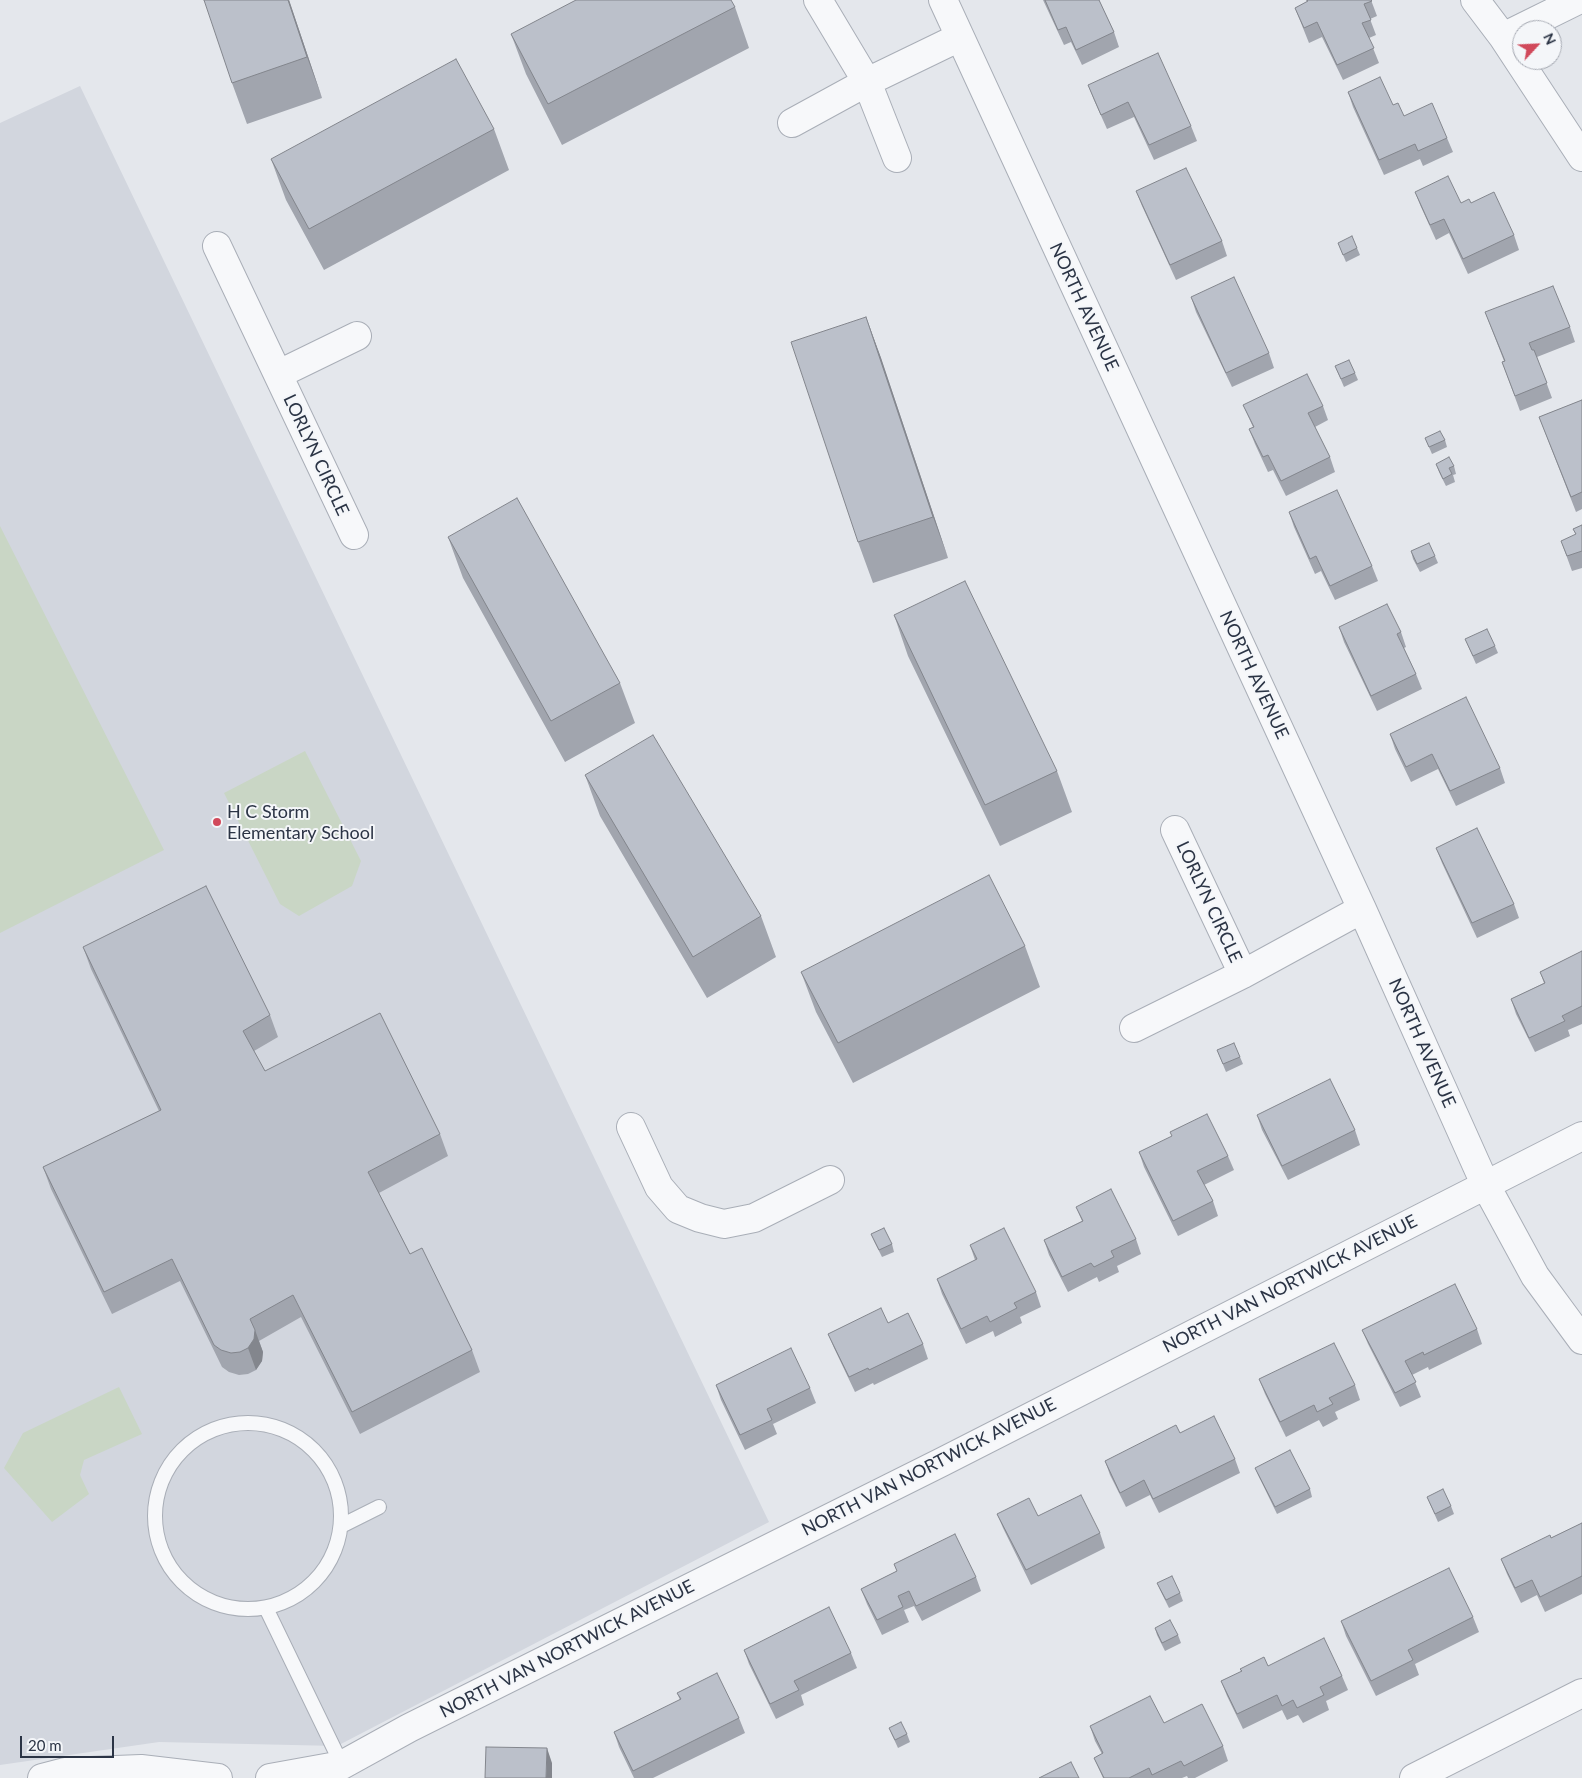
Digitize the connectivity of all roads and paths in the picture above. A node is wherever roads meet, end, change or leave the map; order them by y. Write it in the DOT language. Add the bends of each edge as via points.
graph roads {
  1 [pos="818,0"];
  2 [pos="943,0"];
  3 [pos="1475,0"];
  4 [pos="1578,0"];
  5 [pos="1503,37"];
  6 [pos="960,38"];
  7 [pos="867,82"];
  8 [pos="792,123"];
  9 [pos="1582,156"];
  10 [pos="896,158"];
  11 [pos="217,246"];
  12 [pos="357,336"];
  13 [pos="279,374"];
  14 [pos="354,536"];
  15 [pos="1175,830"];
  16 [pos="1362,909"];
  17 [pos="1243,974"];
  18 [pos="1134,1028"];
  19 [pos="631,1127"];
  20 [pos="1582,1136"];
  21 [pos="830,1180"];
  22 [pos="1485,1184"];
  23 [pos="1582,1340"];
  24 [pos="380,1507"];
  25 [pos="341,1526"];
  26 [pos="266,1608"];
  27 [pos="1582,1693"];
  28 [pos="345,1771"];
  29 [pos="42,1778"];
  30 [pos="218,1778"];
  31 [pos="270,1778"];
  32 [pos="1414,1778"];
  1 -- 7 [label="street"];
  2 -- 6 [label="street, NORTH AVENUE"];
  3 -- 5 [label="street"];
  4 -- 5 [label="street"];
  5 -- 9 [label="street"];
  6 -- 7 [label="street"];
  6 -- 16 [label="street, NORTH AVENUE"];
  7 -- 8 [label="street"];
  7 -- 10 [label="street"];
  11 -- 13 [label="street, LORLYN CIRCLE"];
  12 -- 13 [label="street, LORLYN CIRCLE"];
  13 -- 14 [label="street, LORLYN CIRCLE"];
  15 -- 17 [label="street, LORLYN CIRCLE"];
  16 -- 17 [label="street, LORLYN CIRCLE"];
  16 -- 22 [label="street, NORTH AVENUE"];
  17 -- 18 [label="street, LORLYN CIRCLE"];
  19 -- 21 [label="street" via="659,1187 678,1208 700,1218 724,1224 754,1218"];
  20 -- 22 [label="street, NORTH VAN NORTWICK AVENUE"];
  22 -- 23 [label="street, NORTH AVENUE" via="1535,1276"];
  22 -- 28 [label="street, NORTH VAN NORTWICK AVENUE" via="942,1462 409,1728"];
  24 -- 25 [label="lane"];
  25 -- 26 [label="lane" via="333,1555 317,1579 294,1598"];
  25 -- 26 [label="lane" via="340,1497 328,1467 306,1443 278,1427 246,1422 214,1428 186,1445 166,1470 156,1501 156,1533 166,1561 184,1584 209,1601 237,1609"];
  26 -- 28 [label="lane"];
  27 -- 32 [label="street"];
  28 -- 31 [label="street, NORTH VAN NORTWICK AVENUE"];
  29 -- 30 [label="street" via="64,1772 141,1769"];
}
